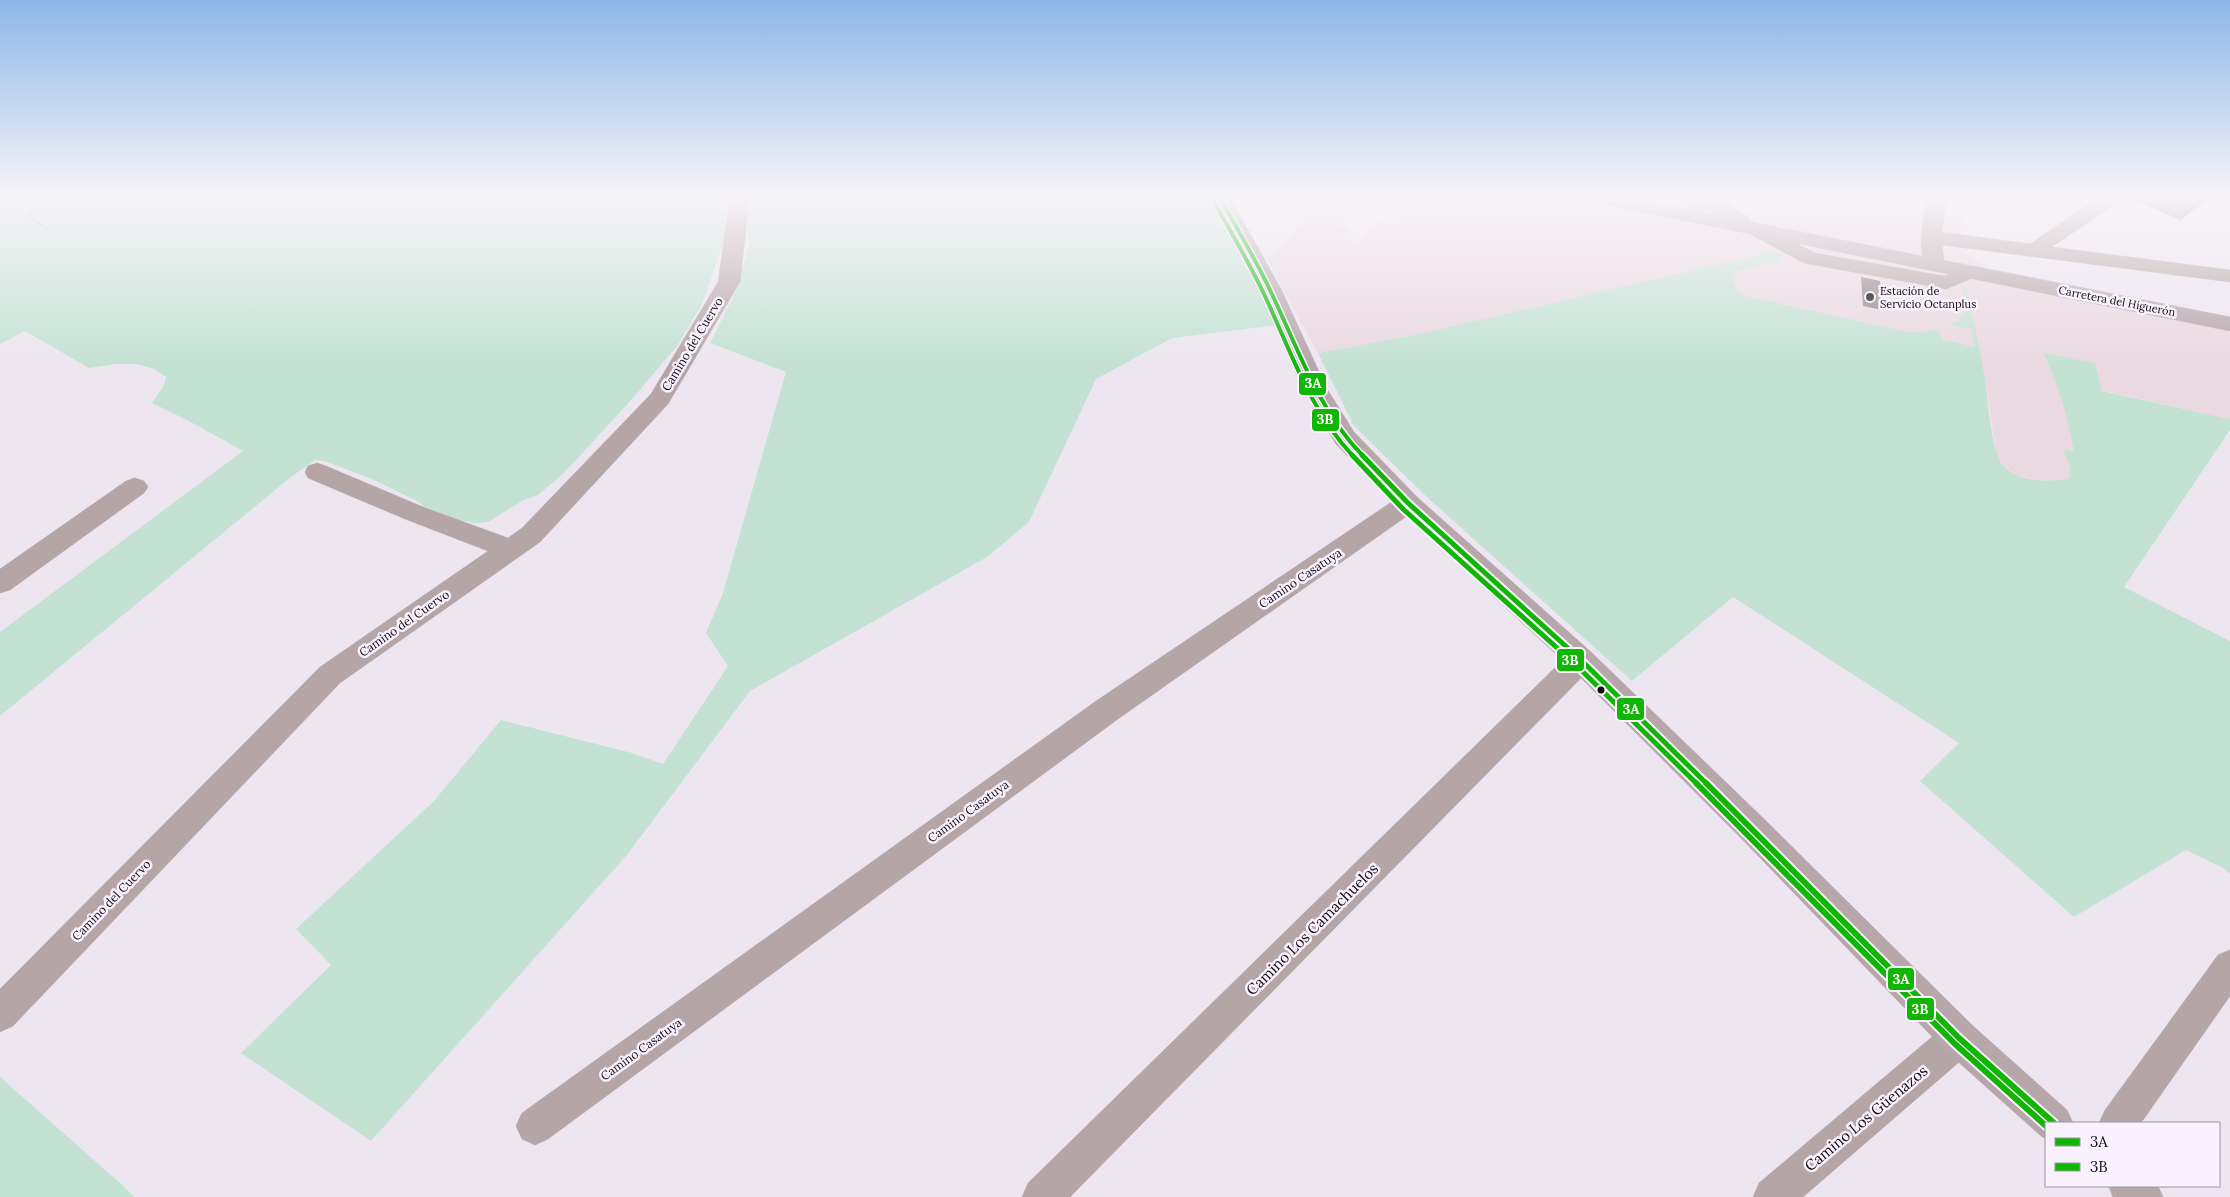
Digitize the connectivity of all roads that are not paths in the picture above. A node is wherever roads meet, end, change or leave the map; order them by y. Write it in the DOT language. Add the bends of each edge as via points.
graph roads {
  1 [pos="733,252"];
  2 [pos="1251,252"];
  3 [pos="1798,252"];
  4 [pos="1931,252"];
  5 [pos="2041,252"];
  6 [pos="1930,269"];
  7 [pos="2230,276"];
  8 [pos="2230,324"];
  9 [pos="317,472"];
  10 [pos="135,486"];
  11 [pos="1408,503"];
  12 [pos="510,549"];
  13 [pos="0,583"];
  14 [pos="1581,660"];
  15 [pos="2230,966"];
  16 [pos="0,1014"];
  17 [pos="1959,1038"];
  18 [pos="2053,1122"];
  19 [pos="2119,1122"];
  20 [pos="535,1126"];
  21 [pos="2129,1187"];
  22 [pos="1042,1197"];
  23 [pos="1773,1197"];
  24 [pos="2143,1197"];
  1 -- 12 [label="street, Camino del Cuervo" via="729,282 660,399 531,535"];
  2 -- 11 [label="main road" via="1314,389 1345,438"];
  3 -- 6 [label="street" via="1809,258 1827,252"];
  4 -- 6 [label="street"];
  5 -- 7 [label="street"];
  6 -- 8 [label="main road, Carretera del Higuerón" via="1972,272"];
  9 -- 12 [label="street" via="414,514"];
  10 -- 13 [label="street"];
  11 -- 14 [label="main road"];
  11 -- 20 [label="street, Camino Casatuya" via="1107,710"];
  12 -- 16 [label="street, Camino del Cuervo" via="330,675"];
  14 -- 17 [label="main road"];
  14 -- 22 [label="street, Camino Los Camachuelos"];
  15 -- 19 [label="street"];
  17 -- 18 [label="main road"];
  17 -- 23 [label="street, Camino Los Güenazos"];
  21 -- 24 [label="main road"];
}
